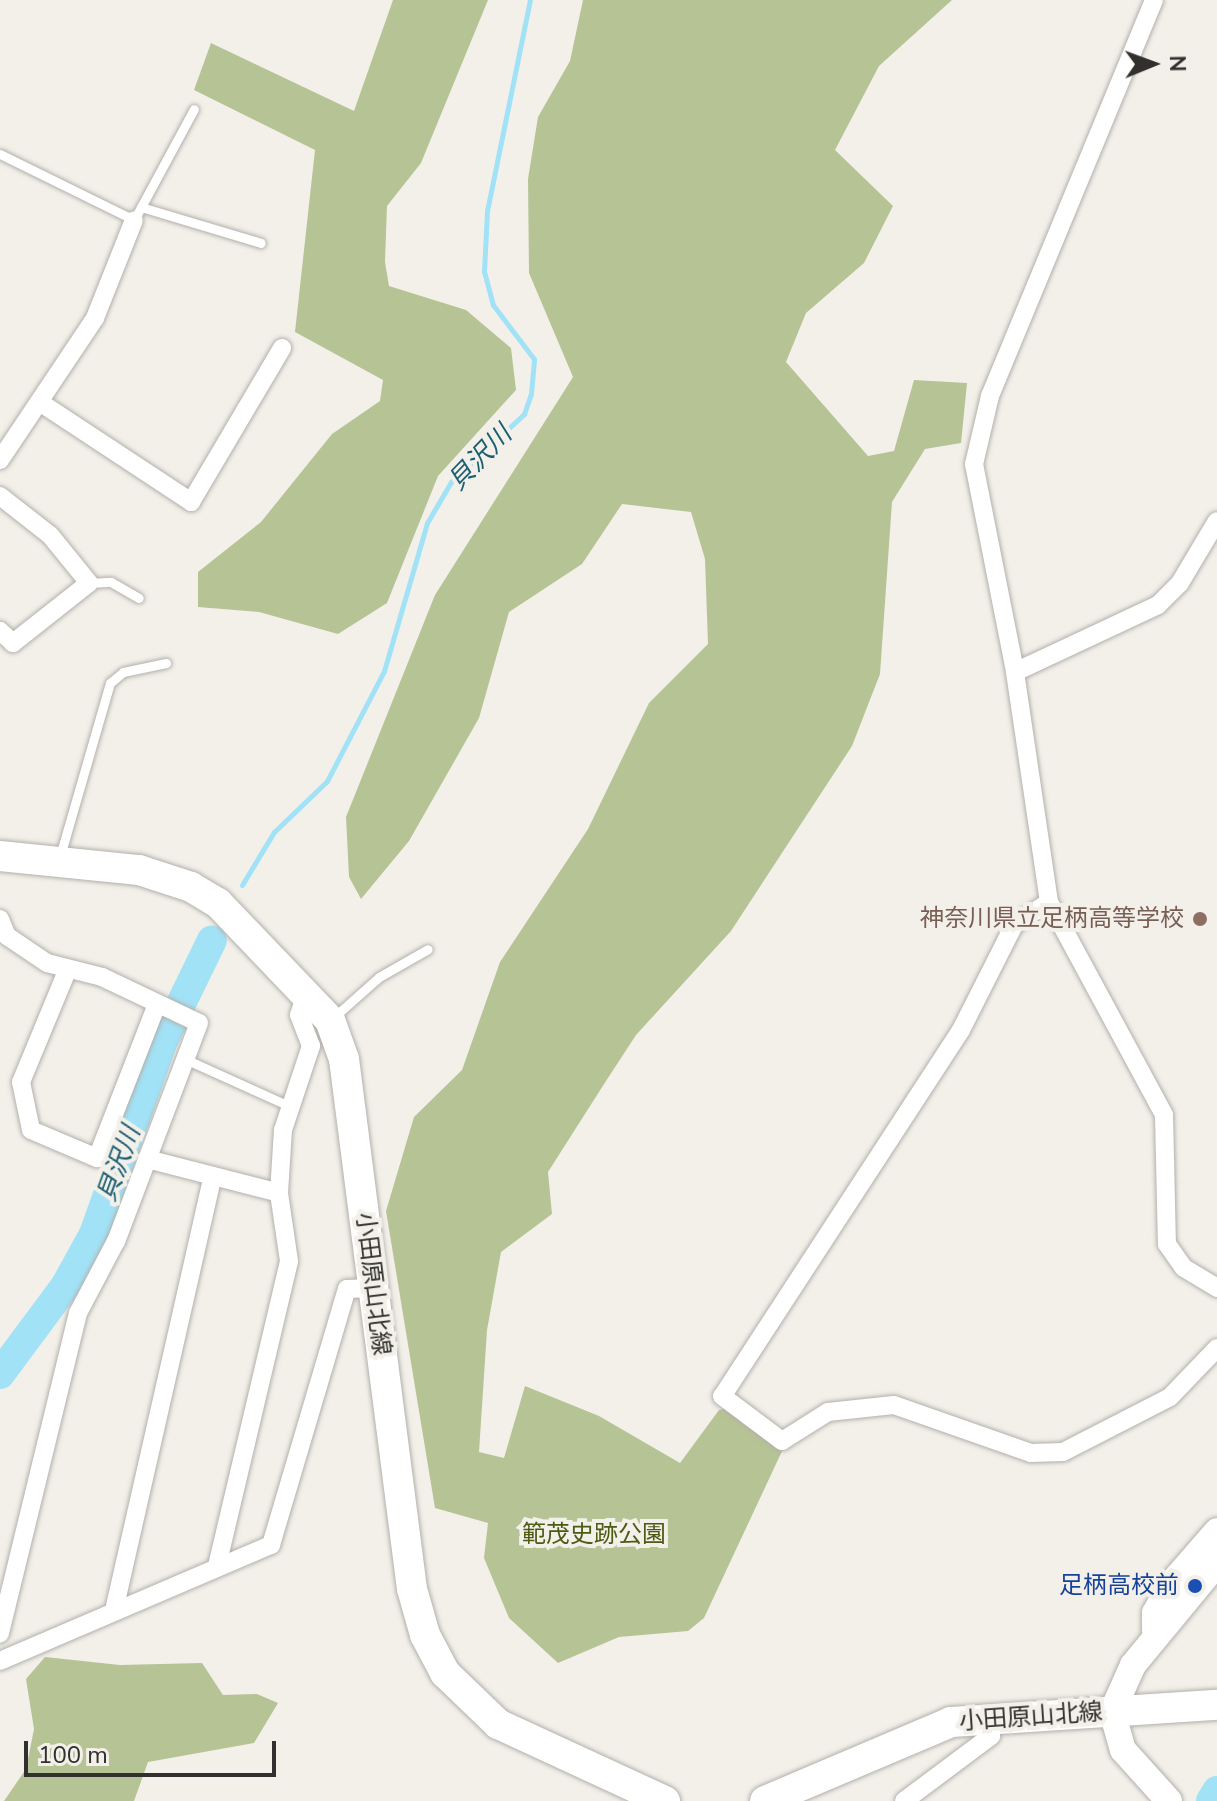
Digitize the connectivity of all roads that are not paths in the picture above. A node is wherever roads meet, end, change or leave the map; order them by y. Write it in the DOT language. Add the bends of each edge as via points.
graph roads {
  1 [pos="1154,0"];
  2 [pos="194,109"];
  3 [pos="0,154"];
  4 [pos="137,213"];
  5 [pos="261,243"];
  6 [pos="282,348"];
  7 [pos="41,403"];
  8 [pos="0,460"];
  9 [pos="0,496"];
  10 [pos="1217,521"];
  11 [pos="89,583"];
  12 [pos="139,598"];
  13 [pos="0,631"];
  14 [pos="166,663"];
  15 [pos="1015,672"];
  16 [pos="0,856"];
  17 [pos="59,860"];
  18 [pos="1049,902"];
  19 [pos="0,919"];
  20 [pos="428,949"];
  21 [pos="67,971"];
  22 [pos="307,991"];
  23 [pos="157,1004"];
  24 [pos="330,1020"];
  25 [pos="185,1059"];
  26 [pos="289,1106"];
  27 [pos="147,1159"];
  28 [pos="212,1178"];
  29 [pos="279,1193"];
  30 [pos="373,1288"];
  31 [pos="1217,1288"];
  32 [pos="1217,1348"];
  33 [pos="1217,1531"];
  34 [pos="1217,1563"];
  35 [pos="217,1566"];
  36 [pos="115,1606"];
  37 [pos="0,1634"];
  38 [pos="1155,1635"];
  39 [pos="0,1661"];
  40 [pos="1208,1706"];
  41 [pos="1112,1712"];
  42 [pos="986,1717"];
  43 [pos="665,1801"];
  44 [pos="765,1801"];
  45 [pos="904,1801"];
  46 [pos="1169,1801"];
  1 -- 15 [label="street" via="976,442 977,479"];
  2 -- 4 [label="lane"];
  3 -- 4 [label="lane"];
  4 -- 5 [label="lane"];
  4 -- 7 [label="street" via="95,318"];
  6 -- 7 [label="street" via="191,502"];
  7 -- 8 [label="street"];
  9 -- 11 [label="street" via="50,535"];
  10 -- 15 [label="street" via="1180,583 1158,605"];
  11 -- 12 [label="lane" via="111,582"];
  11 -- 13 [label="street" via="13,643"];
  14 -- 17 [label="lane" via="123,672 110,683"];
  15 -- 18 [label="street"];
  16 -- 17 [label="main road, 小田原山北線"];
  17 -- 22 [label="main road, 小田原山北線" via="139,870 191,887 218,903"];
  18 -- 31 [label="street" via="1164,1115 1167,1244 1184,1268"];
  18 -- 32 [label="street" via="1014,925 961,1030 722,1396 782,1441 828,1412 894,1405 1031,1453 1063,1452 1170,1397"];
  19 -- 21 [label="street" via="13,941"];
  20 -- 24 [label="lane" via="379,977"];
  21 -- 23 [label="street" via="102,977"];
  21 -- 23 [label="street" via="21,1082 31,1130 97,1158"];
  22 -- 24 [label="main road, 小田原山北線"];
  22 -- 26 [label="street" via="299,1015 311,1046"];
  23 -- 25 [label="street" via="199,1023"];
  24 -- 30 [label="main road, 小田原山北線" via="344,1059"];
  25 -- 26 [label="lane"];
  25 -- 27 [label="street"];
  26 -- 29 [label="street"];
  27 -- 28 [label="street"];
  27 -- 37 [label="street" via="73,1328"];
  28 -- 29 [label="street"];
  28 -- 36 [label="street"];
  29 -- 35 [label="street" via="289,1261"];
  30 -- 35 [label="street" via="347,1289 275,1539"];
  30 -- 43 [label="main road, 小田原山北線" via="412,1589 425,1635 445,1673 498,1724"];
  33 -- 38 [label="street" via="1171,1584 1155,1613"];
  34 -- 38 [label="street"];
  35 -- 36 [label="street"];
  36 -- 39 [label="street"];
  38 -- 41 [label="street" via="1121,1684"];
  40 -- 41 [label="main road, 小田原山北線"];
  41 -- 42 [label="main road, 小田原山北線"];
  41 -- 46 [label="street" via="1123,1750"];
  42 -- 44 [label="main road, 小田原山北線" via="926,1729"];
  42 -- 45 [label="street" via="991,1736"];
}
